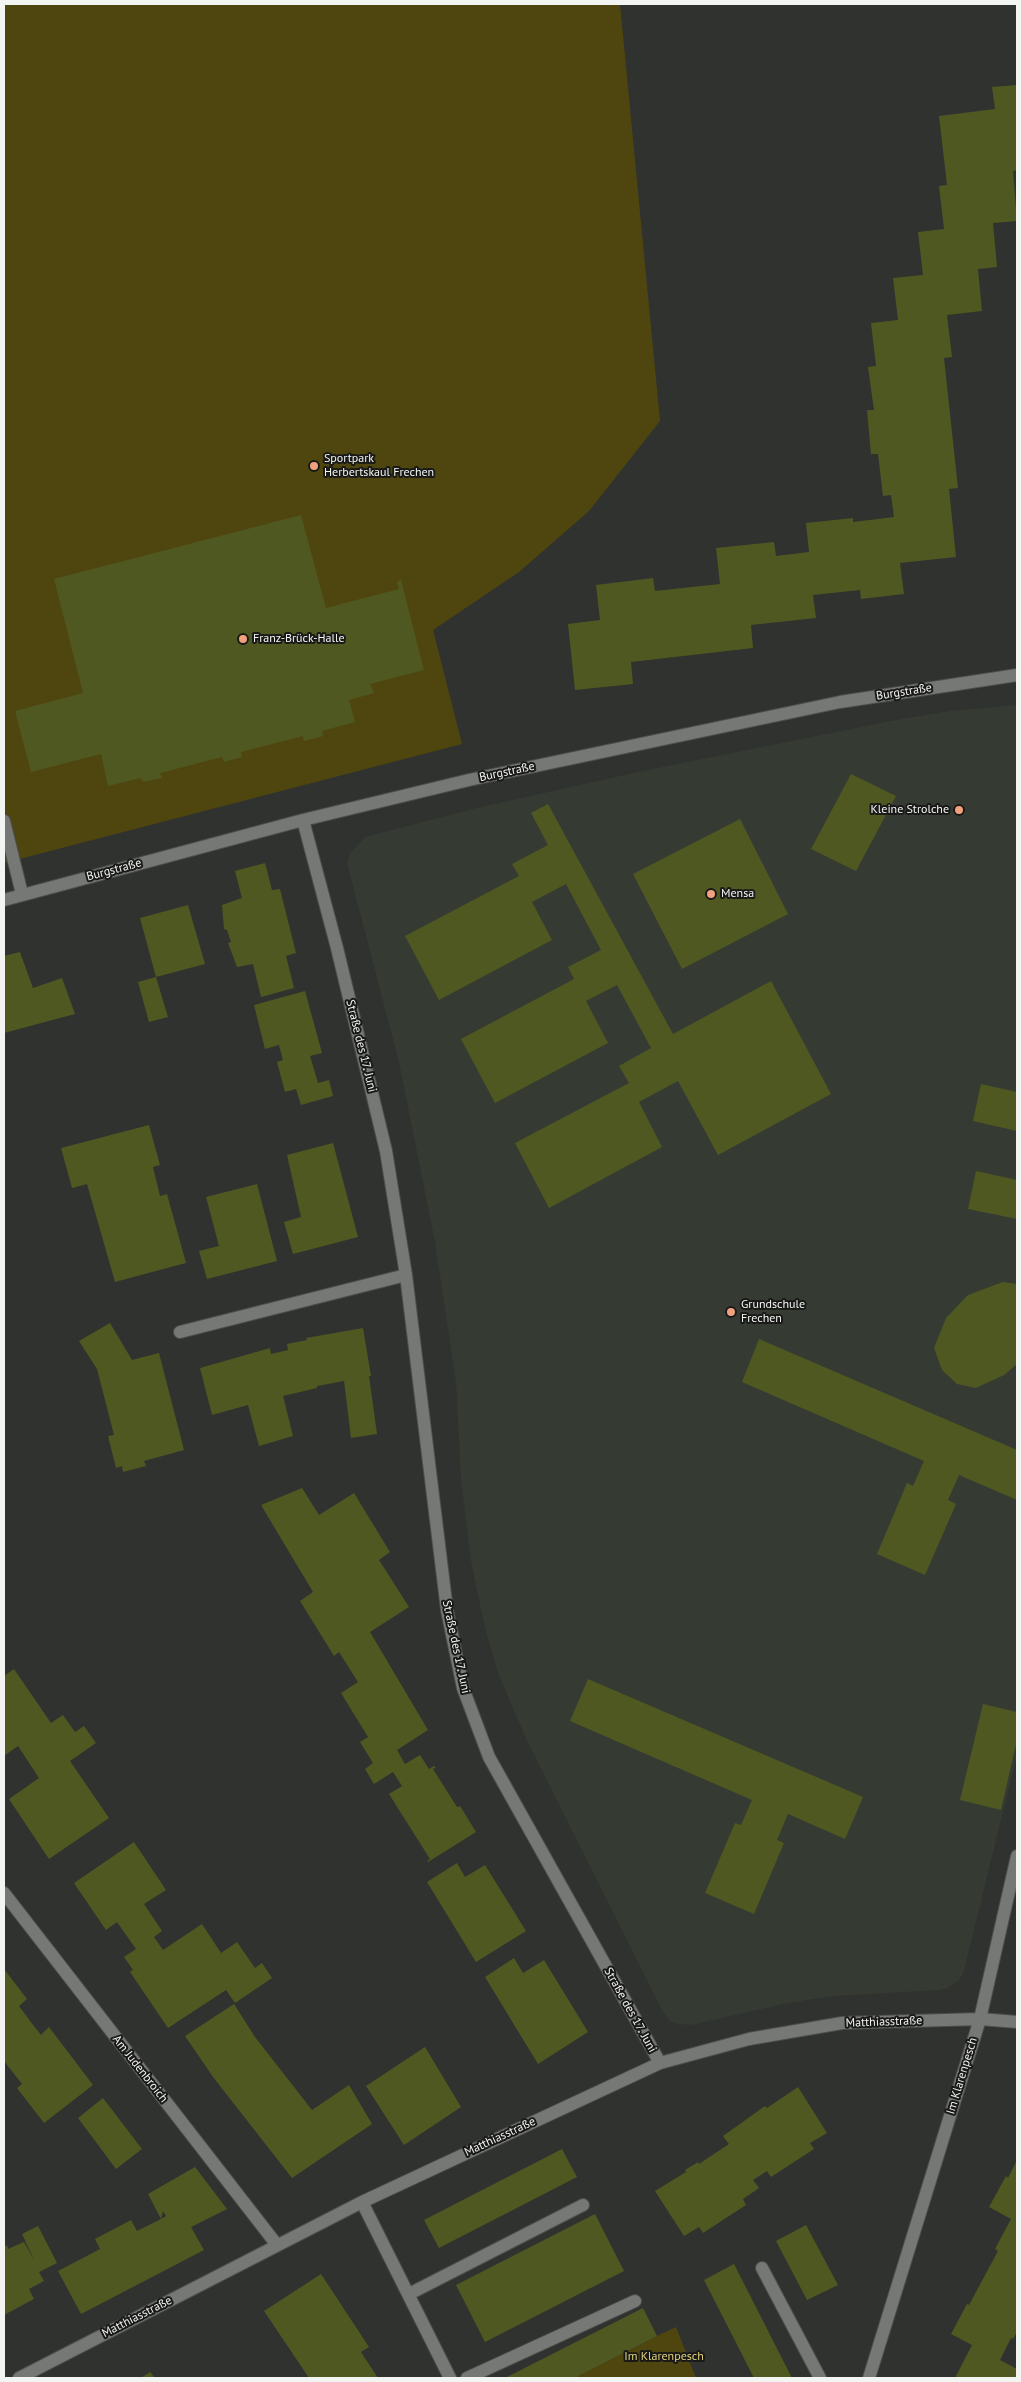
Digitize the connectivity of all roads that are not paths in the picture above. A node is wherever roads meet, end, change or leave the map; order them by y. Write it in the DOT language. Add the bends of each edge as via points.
graph roads {
  1 [pos="1017,675"];
  2 [pos="303,820"];
  3 [pos="4,822"];
  4 [pos="22,894"];
  5 [pos="4,900"];
  6 [pos="406,1275"];
  7 [pos="180,1332"];
  8 [pos="1017,1856"];
  9 [pos="4,1893"];
  10 [pos="980,2019"];
  11 [pos="1017,2022"];
  12 [pos="660,2063"];
  13 [pos="362,2202"];
  14 [pos="583,2205"];
  15 [pos="277,2245"];
  16 [pos="762,2268"];
  17 [pos="409,2294"];
  18 [pos="635,2301"];
  19 [pos="19,2378"];
  20 [pos="450,2378"];
  21 [pos="467,2378"];
  22 [pos="820,2378"];
  23 [pos="869,2378"];
  1 -- 2 [label="street, Burgstraße" via="840,702 469,780"];
  2 -- 4 [label="street, Burgstraße"];
  2 -- 6 [label="street, Straße des 17. Juni" via="386,1151"];
  3 -- 4 [label="street"];
  4 -- 5 [label="street, Burgstraße"];
  6 -- 7 [label="street"];
  6 -- 12 [label="street, Straße des 17. Juni" via="446,1610 464,1688 489,1758"];
  8 -- 10 [label="street, Im Klarenpesch"];
  9 -- 15 [label="street, Am Judenbroich"];
  10 -- 11 [label="street, Matthiasstraße"];
  10 -- 12 [label="street, Matthiasstraße" via="842,2023 750,2039"];
  10 -- 23 [label="street, Im Klarenpesch"];
  12 -- 13 [label="street, Matthiasstraße"];
  13 -- 15 [label="street, Matthiasstraße"];
  13 -- 17 [label="street"];
  14 -- 17 [label="street"];
  15 -- 19 [label="street, Matthiasstraße"];
  16 -- 22 [label="street"];
  17 -- 20 [label="street"];
  18 -- 21 [label="street"];
}
